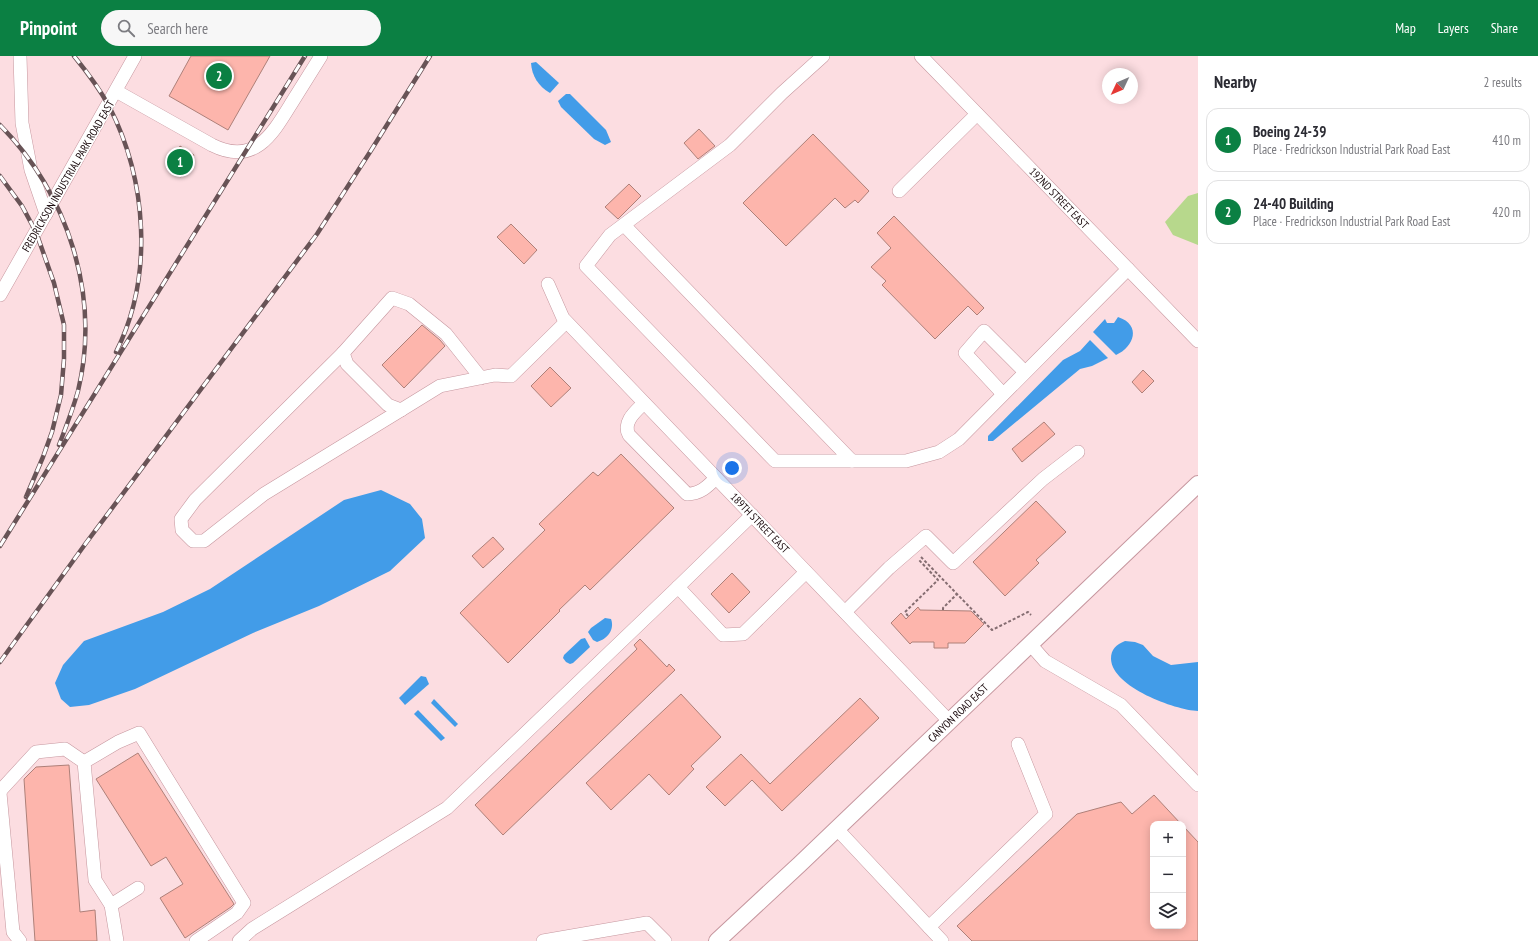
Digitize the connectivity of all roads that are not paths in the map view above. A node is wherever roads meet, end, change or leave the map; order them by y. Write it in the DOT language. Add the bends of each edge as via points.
graph roads {
  1 [pos="20,56"];
  2 [pos="135,56"];
  3 [pos="321,56"];
  4 [pos="823,56"];
  5 [pos="921,56"];
  6 [pos="116,90"];
  7 [pos="977,114"];
  8 [pos="899,191"];
  9 [pos="46,214"];
  10 [pos="624,225"];
  11 [pos="1128,269"];
  12 [pos="548,284"];
  13 [pos="0,295"];
  14 [pos="566,322"];
  15 [pos="1198,341"];
  16 [pos="343,353"];
  17 [pos="1025,372"];
  18 [pos="481,378"];
  19 [pos="1003,394"];
  20 [pos="644,403"];
  21 [pos="401,410"];
  22 [pos="1078,452"];
  23 [pos="852,461"];
  24 [pos="716,478"];
  25 [pos="1198,484"];
  26 [pos="752,515"];
  27 [pos="806,572"];
  28 [pos="678,587"];
  29 [pos="844,612"];
  30 [pos="1030,644"];
  31 [pos="949,721"];
  32 [pos="1018,744"];
  33 [pos="84,762"];
  34 [pos="1198,785"];
  35 [pos="0,792"];
  36 [pos="837,829"];
  37 [pos="138,888"];
  38 [pos="111,905"];
  39 [pos="929,927"];
  40 [pos="20,941"];
  41 [pos="117,941"];
  42 [pos="196,941"];
  43 [pos="239,941"];
  44 [pos="544,941"];
  45 [pos="665,941"];
  46 [pos="717,941"];
  47 [pos="942,941"];
  1 -- 9 [label="street" via="22,123 31,170"];
  2 -- 6 [label="street, FREDRICKSON INDUSTRIAL PARK ROAD EAST"];
  3 -- 6 [label="street" via="268,138 252,148 234,152 224,151 212,145"];
  4 -- 10 [label="street" via="730,146"];
  5 -- 7 [label="street, 192ND STREET EAST"];
  6 -- 9 [label="street, FREDRICKSON INDUSTRIAL PARK ROAD EAST"];
  7 -- 8 [label="street"];
  7 -- 11 [label="street, 192ND STREET EAST"];
  9 -- 13 [label="street, FREDRICKSON INDUSTRIAL PARK ROAD EAST"];
  10 -- 23 [label="street"];
  10 -- 23 [label="street" via="610,235 586,266 613,294 775,461"];
  11 -- 15 [label="street, 192ND STREET EAST"];
  11 -- 17 [label="street"];
  12 -- 14 [label="street, 189TH STREET EAST"];
  14 -- 18 [label="street" via="511,376 495,375"];
  14 -- 20 [label="street, 189TH STREET EAST"];
  16 -- 18 [label="street" via="392,298 409,304 446,334"];
  16 -- 21 [label="street" via="347,364 388,405"];
  16 -- 21 [label="street" via="195,500 181,519 182,530 193,541 204,541 264,494"];
  17 -- 19 [label="street"];
  17 -- 19 [label="street" via="984,331 965,353"];
  18 -- 21 [label="street" via="440,386"];
  19 -- 23 [label="street" via="959,439 939,452 906,461"];
  20 -- 24 [label="street, 189TH STREET EAST"];
  20 -- 24 [label="street" via="630,417 627,432 629,435 686,494 702,491"];
  22 -- 29 [label="street" via="1043,479 953,563 926,536"];
  24 -- 26 [label="street, 189TH STREET EAST"];
  25 -- 30 [label="main road, CANYON ROAD EAST"];
  26 -- 27 [label="street, 189TH STREET EAST"];
  26 -- 28 [label="street"];
  27 -- 28 [label="street" via="743,634 723,635"];
  27 -- 29 [label="street, 189TH STREET EAST"];
  28 -- 43 [label="street" via="447,808 252,929"];
  29 -- 31 [label="street, 189TH STREET EAST"];
  30 -- 31 [label="main road, CANYON ROAD EAST"];
  30 -- 34 [label="street" via="1045,661 1121,705"];
  31 -- 36 [label="main road, CANYON ROAD EAST"];
  32 -- 39 [label="street" via="1046,814"];
  33 -- 35 [label="street" via="65,749 36,752"];
  33 -- 38 [label="street" via="95,880"];
  33 -- 42 [label="street" via="139,733 244,903 237,913"];
  35 -- 40 [label="street" via="13,932"];
  36 -- 39 [label="street"];
  36 -- 46 [label="main road, CANYON ROAD EAST"];
  37 -- 38 [label="street"];
  38 -- 41 [label="street"];
  39 -- 47 [label="street"];
  44 -- 45 [label="street" via="647,924"];
}
